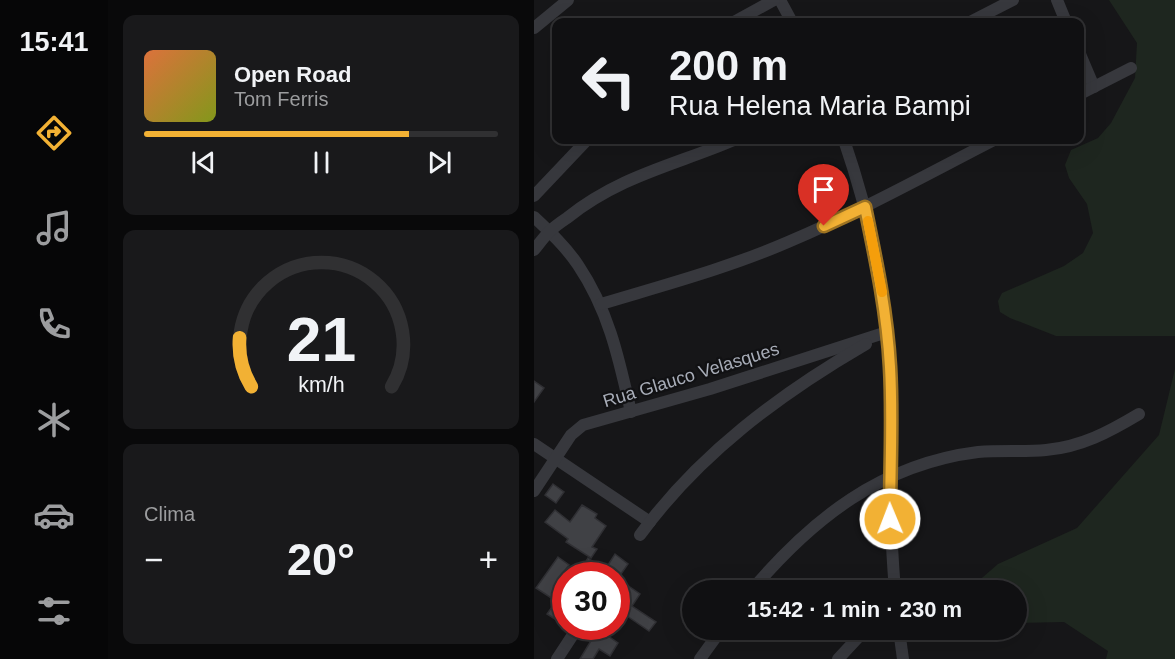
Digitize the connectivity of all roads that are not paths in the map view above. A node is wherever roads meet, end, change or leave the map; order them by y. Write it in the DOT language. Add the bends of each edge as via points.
graph roads {
  1 [pos="568,0"];
  2 [pos="774,0"];
  3 [pos="780,0"];
  4 [pos="1013,0"];
  5 [pos="1056,0"];
  6 [pos="741,18"];
  7 [pos="790,18"];
  8 [pos="978,18"];
  9 [pos="1064,18"];
  10 [pos="534,28"];
  11 [pos="1084,63"];
  12 [pos="1131,68"];
  13 [pos="1094,87"];
  14 [pos="1084,92"];
  15 [pos="583,144"];
  16 [pos="723,144"];
  17 [pos="845,144"];
  18 [pos="986,144"];
  19 [pos="534,196"];
  20 [pos="865,207"];
  21 [pos="534,217"];
  22 [pos="549,232"];
  23 [pos="534,250"];
  24 [pos="601,304"];
  25 [pos="887,332"];
  26 [pos="631,412"];
  27 [pos="1138,414"];
  28 [pos="534,444"];
  29 [pos="556,458"];
  30 [pos="890,477"];
  31 [pos="534,491"];
  32 [pos="650,522"];
  33 [pos="640,536"];
  34 [pos="761,580"];
  35 [pos="894,580"];
  36 [pos="569,640"];
  37 [pos="714,640"];
  38 [pos="856,640"];
  39 [pos="900,640"];
  40 [pos="557,659"];
  41 [pos="700,659"];
  42 [pos="838,659"];
  43 [pos="903,659"];
  1 -- 10 [label="street"];
  2 -- 6 [label="street"];
  3 -- 7 [label="street"];
  4 -- 8 [label="street"];
  5 -- 9 [label="street"];
  11 -- 13 [label="street"];
  12 -- 13 [label="street"];
  13 -- 14 [label="street"];
  15 -- 19 [label="street"];
  16 -- 22 [label="street" via="628,180 593,199"];
  17 -- 20 [label="street"];
  18 -- 20 [label="street"];
  20 -- 24 [label="street" via="759,254"];
  20 -- 25 [label="street"];
  21 -- 22 [label="street"];
  22 -- 23 [label="street"];
  22 -- 24 [label="street" via="578,264"];
  24 -- 26 [label="street"];
  25 -- 26 [label="street, Rua Glauco Velasques"];
  25 -- 30 [label="street"];
  25 -- 32 [label="street" via="790,391 749,422 681,485"];
  26 -- 29 [label="street, Rua Glauco Velasques" via="583,425"];
  27 -- 30 [label="street" via="1073,446 951,456"];
  28 -- 29 [label="street"];
  29 -- 31 [label="street, Rua Glauco Velasques"];
  29 -- 32 [label="street"];
  30 -- 34 [label="street" via="829,513"];
  30 -- 35 [label="street"];
  32 -- 33 [label="street"];
  36 -- 40 [label="street"];
  37 -- 41 [label="street"];
  38 -- 42 [label="street"];
  39 -- 43 [label="street"];
}
